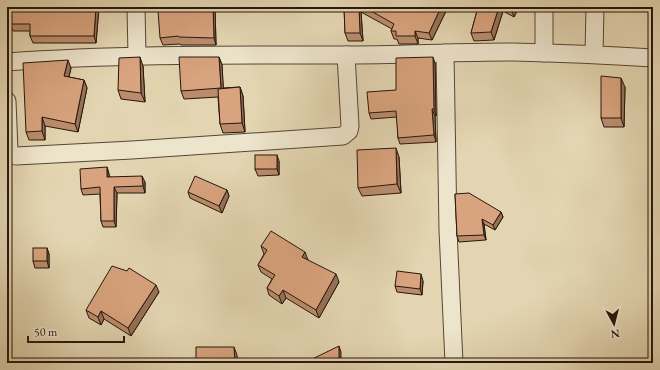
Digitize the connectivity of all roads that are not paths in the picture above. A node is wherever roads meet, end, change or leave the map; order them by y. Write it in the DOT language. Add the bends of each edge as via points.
graph roads {
  1 [pos="136,7"];
  2 [pos="544,7"];
  3 [pos="595,7"];
  4 [pos="444,53"];
  5 [pos="544,53"];
  6 [pos="594,54"];
  7 [pos="137,55"];
  8 [pos="346,55"];
  9 [pos="653,58"];
  10 [pos="7,62"];
  11 [pos="7,101"];
  12 [pos="454,363"];
  1 -- 7 [label="street"];
  2 -- 5 [label="street"];
  3 -- 6 [label="street"];
  4 -- 5 [label="street"];
  4 -- 8 [label="street"];
  4 -- 12 [label="street"];
  5 -- 6 [label="street"];
  6 -- 9 [label="street"];
  7 -- 8 [label="street"];
  7 -- 10 [label="street"];
  8 -- 11 [label="street" via="350,126 349,131 343,136 16,156 9,151"];
}
